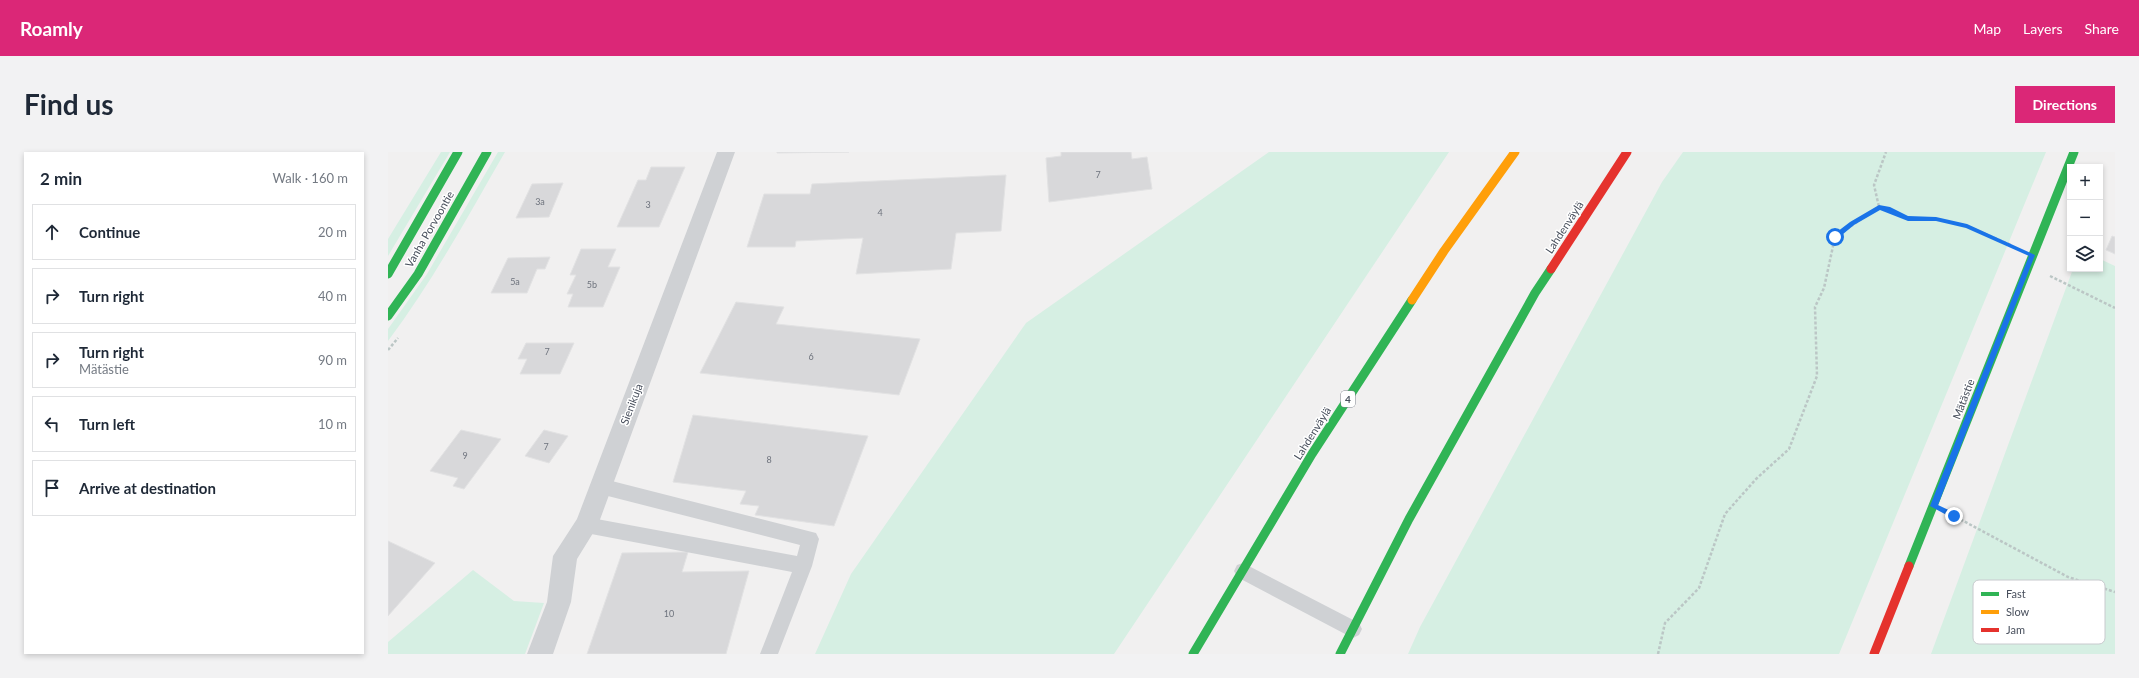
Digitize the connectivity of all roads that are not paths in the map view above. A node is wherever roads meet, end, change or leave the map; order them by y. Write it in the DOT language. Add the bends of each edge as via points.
graph roads {
  1 [pos="458,152"];
  2 [pos="486,152"];
  3 [pos="726,152"];
  4 [pos="1514,152"];
  5 [pos="1627,152"];
  6 [pos="2074,152"];
  7 [pos="388,274"];
  8 [pos="388,316"];
  9 [pos="600,486"];
  10 [pos="586,525"];
  11 [pos="803,566"];
  12 [pos="1243,570"];
  13 [pos="1353,629"];
  14 [pos="540,654"];
  15 [pos="768,654"];
  16 [pos="1193,654"];
  17 [pos="1340,654"];
  18 [pos="1874,654"];
  1 -- 7 [label="main road, Vanha Porvoontie"];
  2 -- 8 [label="main road, Vanha Porvoontie" via="418,274"];
  3 -- 9 [label="street, Sienikuja"];
  4 -- 12 [label="main road, Lahdenväylä / 4" via="1440,257 1312,454"];
  5 -- 13 [label="main road, Lahdenväylä" via="1535,293 1409,519"];
  6 -- 18 [label="main road, Mätästie"];
  9 -- 10 [label="street, Sienikuja"];
  9 -- 11 [label="lane" via="810,539"];
  10 -- 11 [label="lane"];
  10 -- 14 [label="street, Sienikuja" via="565,556 559,602"];
  11 -- 15 [label="lane"];
  12 -- 13 [label="lane"];
  12 -- 16 [label="main road, Lahdenväylä / 4"];
  13 -- 17 [label="main road, Lahdenväylä"];
}
